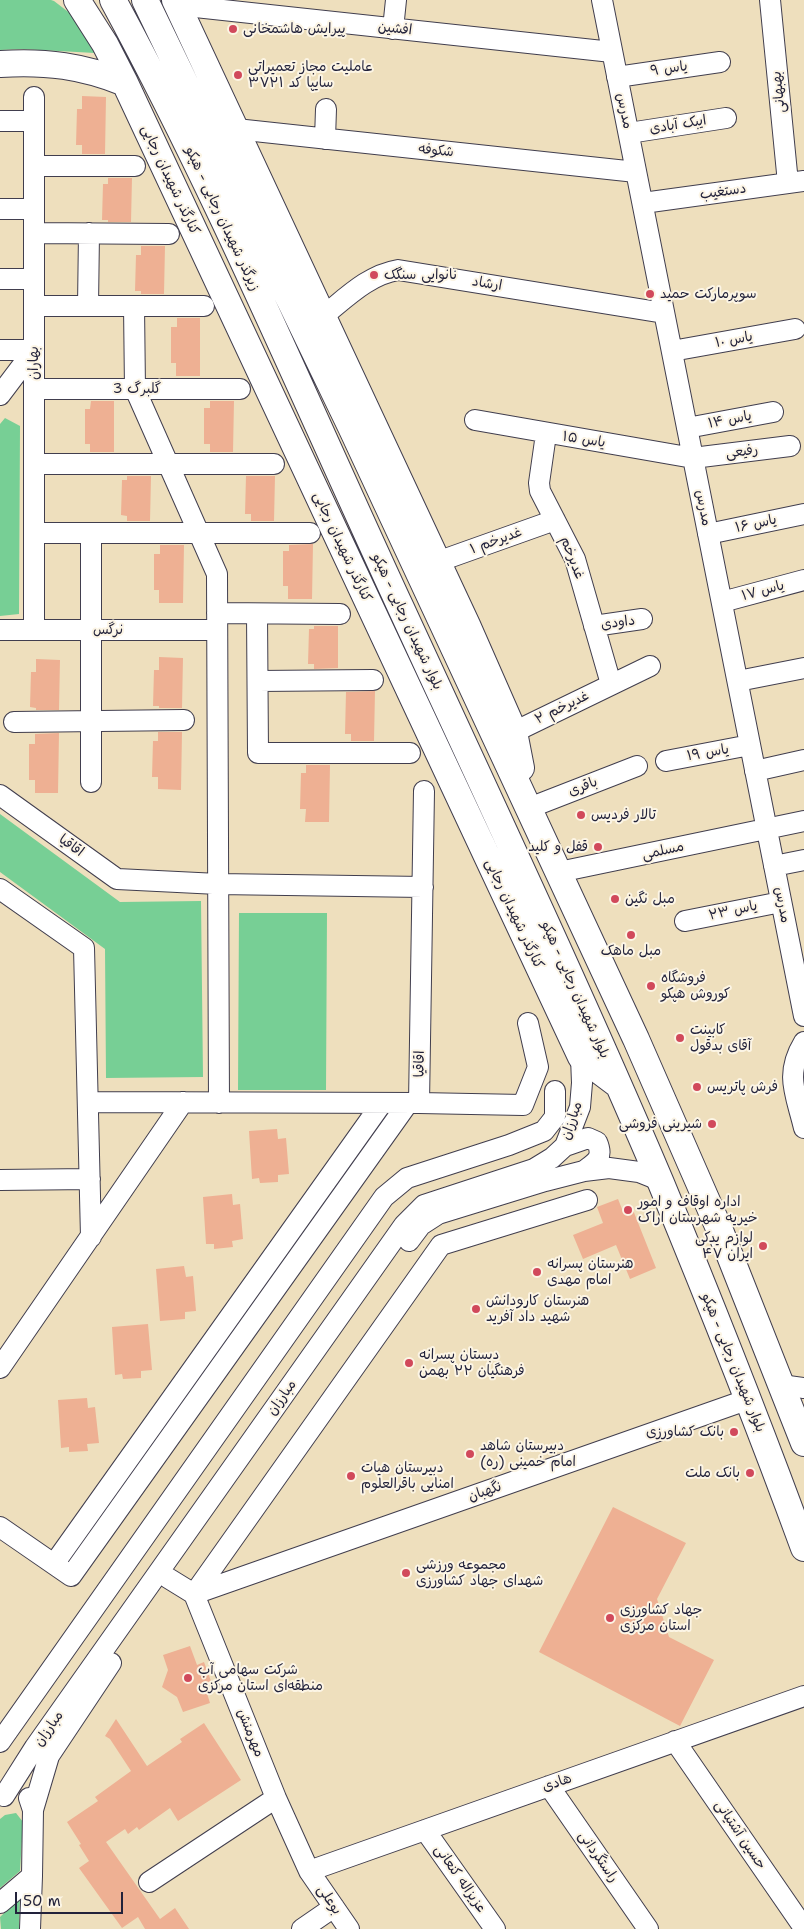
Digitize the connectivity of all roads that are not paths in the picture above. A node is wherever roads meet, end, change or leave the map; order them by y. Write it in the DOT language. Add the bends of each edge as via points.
graph roads {
  1 [pos="77,0"];
  2 [pos="113,0"];
  3 [pos="145,0"];
  4 [pos="396,0"];
  5 [pos="602,0"];
  6 [pos="770,0"];
  7 [pos="176,2"];
  8 [pos="274,8"];
  9 [pos="393,29"];
  10 [pos="612,52"];
  11 [pos="720,62"];
  12 [pos="0,64"];
  13 [pos="617,77"];
  14 [pos="125,84"];
  15 [pos="34,96"];
  16 [pos="326,109"];
  17 [pos="726,118"];
  18 [pos="0,122"];
  19 [pos="34,122"];
  20 [pos="236,129"];
  21 [pos="629,133"];
  22 [pos="325,139"];
  23 [pos="34,166"];
  24 [pos="135,166"];
  25 [pos="636,172"];
  26 [pos="796,182"];
  27 [pos="643,203"];
  28 [pos="0,209"];
  29 [pos="34,209"];
  30 [pos="34,233"];
  31 [pos="89,233"];
  32 [pos="169,234"];
  33 [pos="0,279"];
  34 [pos="34,279"];
  35 [pos="34,306"];
  36 [pos="88,306"];
  37 [pos="134,306"];
  38 [pos="204,306"];
  39 [pos="664,313"];
  40 [pos="322,317"];
  41 [pos="796,329"];
  42 [pos="0,350"];
  43 [pos="34,350"];
  44 [pos="672,351"];
  45 [pos="34,389"];
  46 [pos="135,389"];
  47 [pos="240,389"];
  48 [pos="0,395"];
  49 [pos="773,412"];
  50 [pos="475,420"];
  51 [pos="351,427"];
  52 [pos="687,428"];
  53 [pos="546,434"];
  54 [pos="324,441"];
  55 [pos="790,446"];
  56 [pos="693,458"];
  57 [pos="390,462"];
  58 [pos="34,464"];
  59 [pos="168,464"];
  60 [pos="274,464"];
  61 [pos="804,514"];
  62 [pos="555,520"];
  63 [pos="34,532"];
  64 [pos="90,533"];
  65 [pos="198,533"];
  66 [pos="310,533"];
  67 [pos="708,534"];
  68 [pos="437,562"];
  69 [pos="804,580"];
  70 [pos="722,602"];
  71 [pos="258,614"];
  72 [pos="340,614"];
  73 [pos="642,620"];
  74 [pos="217,622"];
  75 [pos="594,626"];
  76 [pos="0,630"];
  77 [pos="34,630"];
  78 [pos="91,630"];
  79 [pos="650,666"];
  80 [pos="804,668"];
  81 [pos="373,680"];
  82 [pos="258,681"];
  83 [pos="738,681"];
  84 [pos="611,684"];
  85 [pos="184,720"];
  86 [pos="91,721"];
  87 [pos="14,722"];
  88 [pos="514,732"];
  89 [pos="750,745"];
  90 [pos="410,753"];
  91 [pos="666,760"];
  92 [pos="804,760"];
  93 [pos="637,766"];
  94 [pos="755,771"];
  95 [pos="91,782"];
  96 [pos="424,791"];
  97 [pos="0,795"];
  98 [pos="529,808"];
  99 [pos="804,821"];
  100 [pos="767,829"];
  101 [pos="804,860"];
  102 [pos="774,866"];
  103 [pos="559,872"];
  104 [pos="218,884"];
  105 [pos="423,887"];
  106 [pos="0,889"];
  107 [pos="781,902"];
  108 [pos="685,921"];
  109 [pos="796,930"];
  110 [pos="804,1016"];
  111 [pos="528,1023"];
  112 [pos="804,1042"];
  113 [pos="581,1057"];
  114 [pos="618,1084"];
  115 [pos="555,1091"];
  116 [pos="416,1099"];
  117 [pos="88,1102"];
  118 [pos="183,1102"];
  119 [pos="219,1103"];
  120 [pos="382,1103"];
  121 [pos="804,1128"];
  122 [pos="565,1146"];
  123 [pos="584,1171"];
  124 [pos="90,1179"];
  125 [pos="0,1180"];
  126 [pos="659,1180"];
  127 [pos="587,1200"];
  128 [pos="91,1237"];
  129 [pos="0,1368"];
  130 [pos="792,1386"];
  131 [pos="749,1399"];
  132 [pos="804,1444"];
  133 [pos="0,1527"];
  134 [pos="804,1548"];
  135 [pos="54,1564"];
  136 [pos="168,1578"];
  137 [pos="194,1594"];
  138 [pos="804,1696"];
  139 [pos="675,1741"];
  140 [pos="0,1742"];
  141 [pos="549,1786"];
  142 [pos="2,1798"];
  143 [pos="276,1798"];
  144 [pos="34,1810"];
  145 [pos="426,1830"];
  146 [pos="309,1871"];
  147 [pos="32,1876"];
  148 [pos="149,1882"];
  149 [pos="0,1903"];
  150 [pos="334,1907"];
  151 [pos="804,1928"];
  152 [pos="30,1929"];
  153 [pos="302,1929"];
  154 [pos="349,1929"];
  155 [pos="495,1929"];
  156 [pos="648,1929"];
  1 -- 14 [label="main road, کنارگذر شهیدان رجایی"];
  2 -- 54 [label="main road, زیرگذر شهیدان رجایی - هپکو" via="186,141"];
  3 -- 51 [label="main road, زیرگذر شهیدان رجایی - هپکو"];
  4 -- 9 [label="street"];
  5 -- 10 [label="street, مدرس"];
  6 -- 26 [label="street, بهبهانی"];
  7 -- 8 [label="street, افشین"];
  7 -- 20 [label="main road"];
  8 -- 9 [label="street, افشین"];
  9 -- 10 [label="street, افشین"];
  10 -- 13 [label="street, مدرس"];
  11 -- 13 [label="street, یاس ۹"];
  12 -- 14 [label="main road" via="56,64 99,72"];
  13 -- 21 [label="street, مدرس"];
  14 -- 113 [label="main road, کنارگذر شهیدان رجایی"];
  15 -- 19 [label="street, بهاران"];
  16 -- 22 [label="street"];
  17 -- 21 [label="street, ایبک آبادی"];
  18 -- 19 [label="street"];
  19 -- 23 [label="street, بهاران"];
  20 -- 22 [label="street, شکوفه"];
  20 -- 40 [label="main road"];
  21 -- 25 [label="street, مدرس"];
  22 -- 25 [label="street, شکوفه"];
  23 -- 24 [label="street"];
  23 -- 29 [label="street, بهاران"];
  25 -- 27 [label="street, مدرس"];
  26 -- 27 [label="street, دستغیب"];
  27 -- 39 [label="street, مدرس"];
  28 -- 29 [label="street"];
  29 -- 30 [label="street, بهاران"];
  30 -- 31 [label="street"];
  30 -- 34 [label="street, بهاران"];
  31 -- 32 [label="street"];
  31 -- 36 [label="street"];
  33 -- 34 [label="street"];
  34 -- 35 [label="street, بهاران"];
  35 -- 36 [label="street"];
  35 -- 43 [label="street, بهاران"];
  36 -- 37 [label="street"];
  37 -- 38 [label="street"];
  37 -- 46 [label="street"];
  39 -- 40 [label="street, ارشاد" via="398,270 373,277"];
  39 -- 44 [label="street, مدرس"];
  40 -- 57 [label="main road"];
  41 -- 44 [label="street, یاس ۱۰"];
  42 -- 43 [label="street"];
  43 -- 45 [label="street, بهاران"];
  43 -- 48 [label="street"];
  44 -- 52 [label="street, مدرس"];
  45 -- 46 [label="street, گلبرگ 3"];
  45 -- 58 [label="street, بهاران"];
  46 -- 47 [label="street, گلبرگ 3"];
  46 -- 59 [label="street"];
  49 -- 52 [label="street, یاس ۱۴"];
  50 -- 53 [label="street, یاس ۱۵"];
  51 -- 57 [label="main road"];
  51 -- 98 [label="main road"];
  52 -- 56 [label="street, مدرس"];
  53 -- 56 [label="street, یاس ۱۵"];
  53 -- 62 [label="street, غدیرخم" via="539,483"];
  54 -- 114 [label="main road, بلوار شهیدان رجایی - هپکو"];
  55 -- 56 [label="street, رفیعی"];
  56 -- 67 [label="street, مدرس"];
  57 -- 68 [label="main road"];
  58 -- 59 [label="street"];
  58 -- 63 [label="street, بهاران"];
  59 -- 60 [label="street"];
  59 -- 65 [label="street"];
  61 -- 67 [label="street, یاس ۱۶"];
  62 -- 68 [label="street, غدیرخم ۱"];
  62 -- 75 [label="street, غدیرخم" via="575,559"];
  63 -- 64 [label="street"];
  63 -- 77 [label="street, بهاران"];
  64 -- 65 [label="street"];
  64 -- 78 [label="street"];
  65 -- 66 [label="street"];
  65 -- 74 [label="street" via="216,574"];
  67 -- 70 [label="street, مدرس"];
  68 -- 88 [label="main road"];
  69 -- 70 [label="street, یاس ۱۷"];
  70 -- 83 [label="street, مدرس"];
  71 -- 72 [label="street, نرگس"];
  71 -- 74 [label="street, نرگس"];
  71 -- 82 [label="street"];
  73 -- 75 [label="street, داودی"];
  74 -- 78 [label="street, نرگس"];
  74 -- 104 [label="street"];
  75 -- 84 [label="street, غدیرخم"];
  76 -- 77 [label="street, نرگس"];
  77 -- 78 [label="street, نرگس"];
  78 -- 86 [label="street"];
  79 -- 84 [label="street, غدیرخم ۲"];
  80 -- 83 [label="street"];
  81 -- 82 [label="street"];
  82 -- 90 [label="street" via="258,753"];
  83 -- 89 [label="street, مدرس"];
  84 -- 88 [label="street, غدیرخم ۲"];
  85 -- 86 [label="street"];
  86 -- 87 [label="street"];
  86 -- 95 [label="street"];
  88 -- 98 [label="main road"];
  89 -- 91 [label="street, یاس ۱۹"];
  89 -- 94 [label="street, مدرس"];
  92 -- 94 [label="street"];
  93 -- 98 [label="street, باقری"];
  94 -- 100 [label="street, مدرس"];
  96 -- 105 [label="street"];
  97 -- 104 [label="street, اقاقیا" via="117,879"];
  98 -- 103 [label="main road"];
  99 -- 100 [label="street, مسلمی"];
  100 -- 102 [label="street, مدرس"];
  100 -- 103 [label="street, مسلمی"];
  101 -- 102 [label="street"];
  102 -- 107 [label="street, مدرس"];
  103 -- 130 [label="main road"];
  104 -- 105 [label="street, اقاقیا"];
  104 -- 119 [label="street"];
  105 -- 116 [label="street, اقاقیا"];
  106 -- 117 [label="street" via="84,948"];
  107 -- 108 [label="street, یاس ۲۳"];
  107 -- 109 [label="street, مدرس"];
  109 -- 110 [label="street, مدرس"];
  111 -- 116 [label="street" via="538,1067 525,1100"];
  112 -- 121 [label="street" via="794,1061 792,1077"];
  113 -- 114 [label="main road, کنارگذر شهیدان رجایی"];
  113 -- 122 [label="street, مبارزان" via="580,1107"];
  114 -- 126 [label="main road, بلوار شهیدان رجایی - هپکو"];
  115 -- 140 [label="street" via="555,1117 544,1131 509,1146 407,1178 384,1197"];
  116 -- 120 [label="street"];
  116 -- 135 [label="street" via="71,1576"];
  117 -- 118 [label="street"];
  117 -- 124 [label="street"];
  118 -- 119 [label="street"];
  118 -- 128 [label="street"];
  119 -- 120 [label="street"];
  120 -- 135 [label="street"];
  122 -- 123 [label="street" via="588,1138 597,1142 601,1150 599,1157"];
  122 -- 142 [label="street, مبارزان" via="534,1169 424,1205 404,1225"];
  123 -- 126 [label="street, مبارزان" via="609,1168 639,1172"];
  123 -- 136 [label="street, مبارزان" via="438,1214 421,1225"];
  124 -- 125 [label="street"];
  124 -- 128 [label="street"];
  126 -- 131 [label="main road, بلوار شهیدان رجایی - هپکو"];
  127 -- 137 [label="street" via="441,1245"];
  128 -- 129 [label="street"];
  130 -- 132 [label="main road"];
  131 -- 134 [label="main road, بلوار شهیدان رجایی - هپکو"];
  131 -- 137 [label="street, نگهبان"];
  133 -- 135 [label="street"];
  136 -- 137 [label="street"];
  136 -- 144 [label="street, مبارزان" via="49,1756"];
  137 -- 143 [label="street, مهرمنش"];
  138 -- 139 [label="street, هادی"];
  139 -- 141 [label="street, هادی"];
  139 -- 151 [label="street, حسین آشتیانی"];
  141 -- 145 [label="street, هادی"];
  141 -- 156 [label="street, راستگردانی"];
  142 -- 144 [label="street" via="15,1792 24,1793"];
  143 -- 146 [label="street, مهرمنش"];
  143 -- 148 [label="street"];
  144 -- 147 [label="street, مبارزان"];
  145 -- 146 [label="street, هادی"];
  145 -- 155 [label="street, عزیزاله کنعانی"];
  146 -- 150 [label="street, بوعلی"];
  147 -- 149 [label="street"];
  147 -- 152 [label="street, مبارزان"];
  150 -- 153 [label="street"];
  150 -- 154 [label="street, بوعلی"];
}
